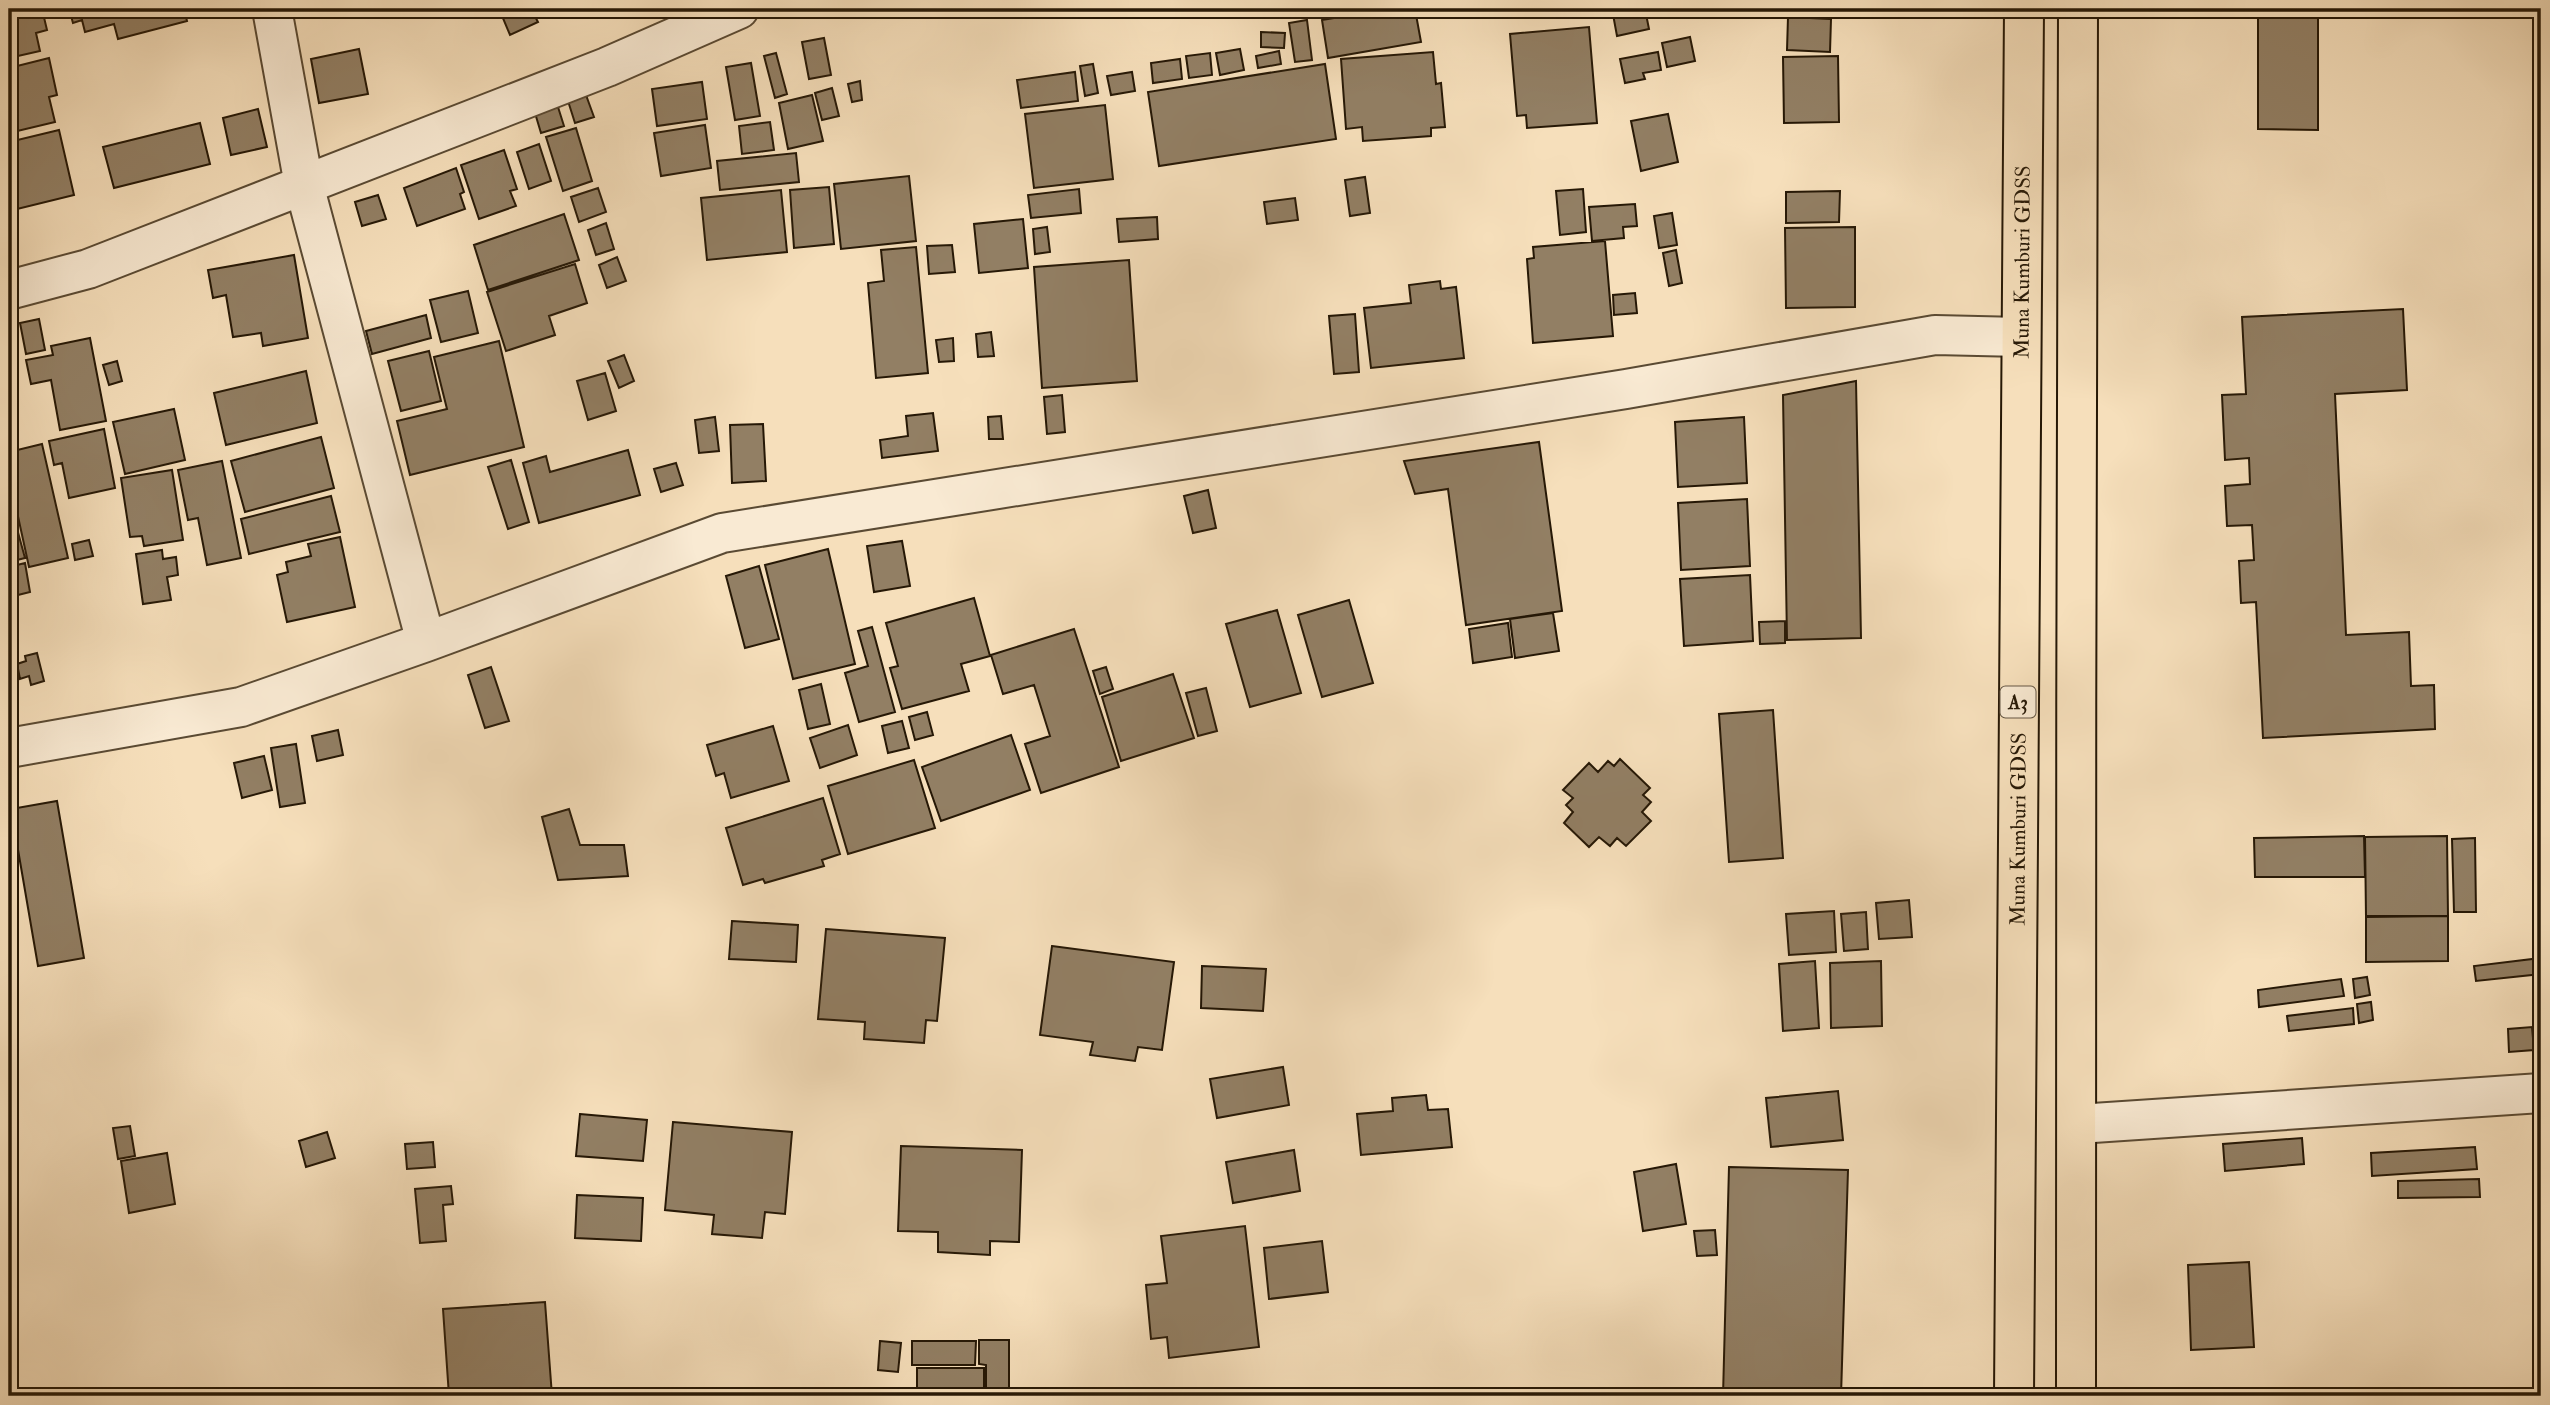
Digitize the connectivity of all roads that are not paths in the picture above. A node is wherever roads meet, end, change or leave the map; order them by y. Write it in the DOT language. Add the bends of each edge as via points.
graph roads {
  1 [pos="272,9"];
  2 [pos="739,9"];
  3 [pos="2024,9"];
  4 [pos="2078,9"];
  5 [pos="304,185"];
  6 [pos="9,290"];
  7 [pos="2021,337"];
  8 [pos="426,642"];
  9 [pos="9,748"];
  10 [pos="2541,1093"];
  11 [pos="2078,1124"];
  12 [pos="2014,1396"];
  13 [pos="2076,1396"];
  1 -- 5 [label="street"];
  2 -- 5 [label="street" via="607,67"];
  3 -- 7 [label="highway, Muna Kumburi GDSS / A3"];
  4 -- 11 [label="highway"];
  5 -- 6 [label="street" via="88,269"];
  5 -- 8 [label="street"];
  7 -- 8 [label="street" via="1935,335 1626,390 722,533"];
  7 -- 12 [label="highway, Muna Kumburi GDSS / A3"];
  8 -- 9 [label="street" via="241,707"];
  10 -- 11 [label="street"];
  11 -- 13 [label="highway"];
}
